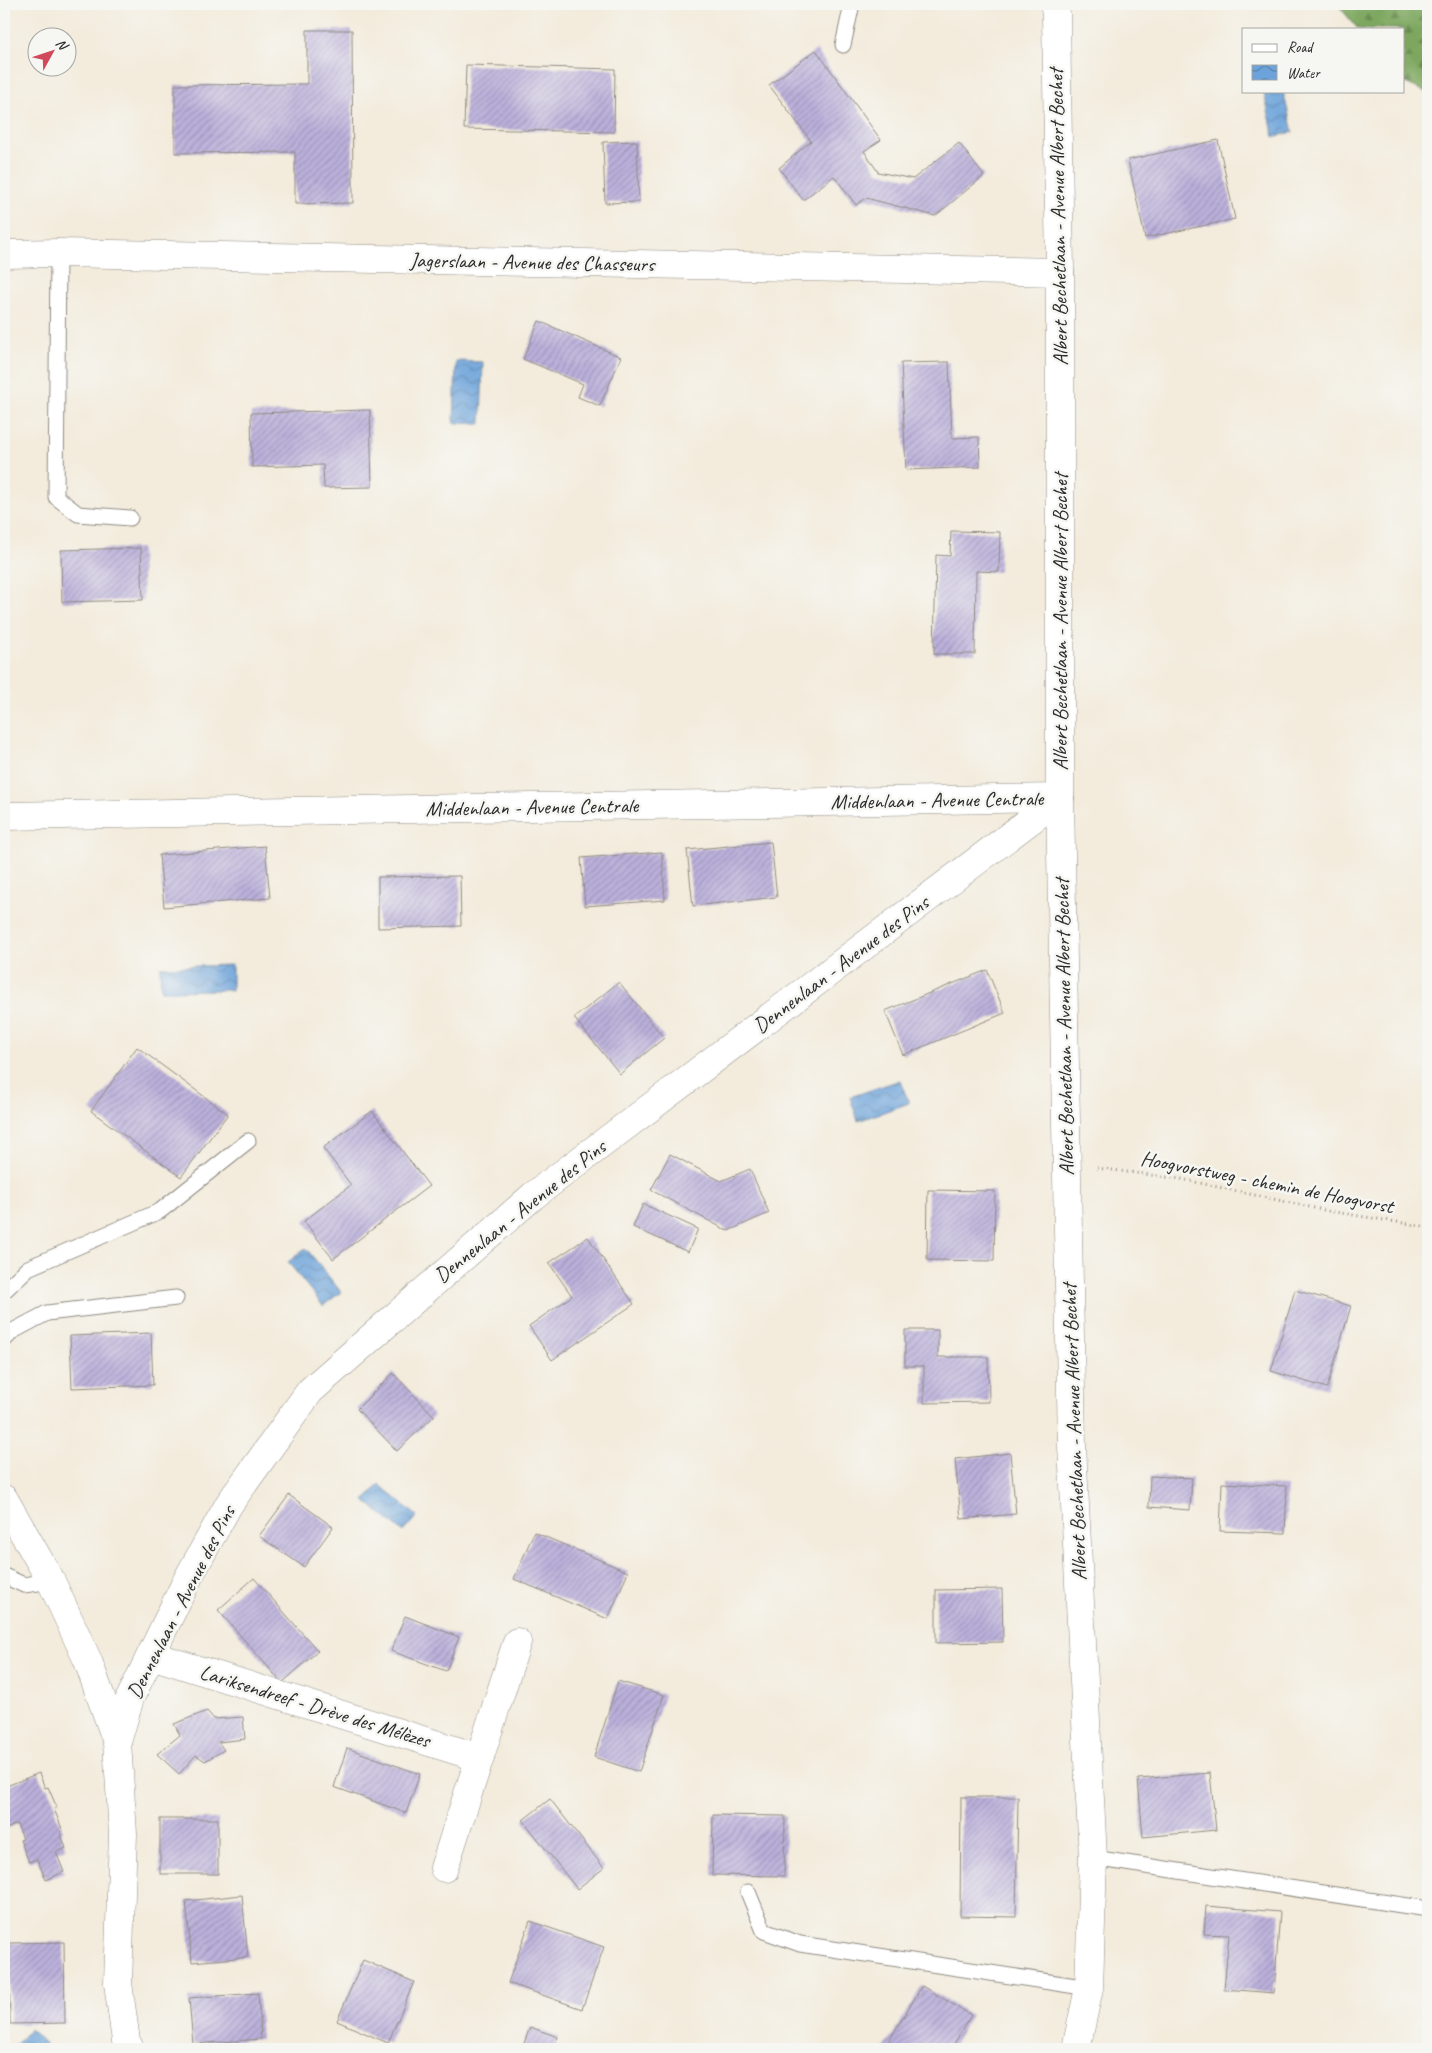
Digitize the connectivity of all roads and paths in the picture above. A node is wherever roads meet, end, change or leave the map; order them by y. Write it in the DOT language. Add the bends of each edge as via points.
graph roads {
  1 [pos="852,4"];
  2 [pos="1054,4"];
  3 [pos="843,45"];
  4 [pos="58,253"];
  5 [pos="4,254"];
  6 [pos="1060,272"];
  7 [pos="130,518"];
  8 [pos="1060,798"];
  9 [pos="4,816"];
  10 [pos="248,1141"];
  11 [pos="1100,1168"];
  12 [pos="1428,1227"];
  13 [pos="4,1291"];
  14 [pos="176,1298"];
  15 [pos="4,1340"];
  16 [pos="4,1499"];
  17 [pos="4,1576"];
  18 [pos="51,1580"];
  19 [pos="517,1642"];
  20 [pos="151,1655"];
  21 [pos="117,1742"];
  22 [pos="480,1758"];
  23 [pos="1094,1858"];
  24 [pos="444,1868"];
  25 [pos="748,1892"];
  26 [pos="1428,1908"];
  27 [pos="1089,1988"];
  28 [pos="130,2049"];
  29 [pos="1076,2049"];
  1 -- 3 [label="lane"];
  2 -- 6 [label="street, Albert Bechetlaan - Avenue Albert Bechet"];
  4 -- 5 [label="street, Jagerslaan - Avenue des Chasseurs"];
  4 -- 6 [label="street, Jagerslaan - Avenue des Chasseurs"];
  4 -- 7 [label="lane" via="56,498 78,514"];
  6 -- 8 [label="street, Albert Bechetlaan - Avenue Albert Bechet"];
  8 -- 9 [label="street, Middenlaan - Avenue Centrale"];
  8 -- 20 [label="street, Dennenlaan - Avenue des Pins" via="533,1196 310,1391 228,1504"];
  8 -- 23 [label="street, Albert Bechetlaan - Avenue Albert Bechet" via="1072,1446"];
  10 -- 13 [label="lane" via="160,1211 28,1268"];
  11 -- 12 [label="path, Hoogvorstweg - chemin de Hoogvorst" via="1181,1179 1328,1211"];
  14 -- 15 [label="lane" via="46,1313 13,1331"];
  16 -- 18 [label="street"];
  17 -- 18 [label="lane" via="24,1585"];
  18 -- 21 [label="street" via="88,1661"];
  19 -- 22 [label="street"];
  20 -- 21 [label="street, Dennenlaan - Avenue des Pins" via="130,1698"];
  20 -- 22 [label="street, Lariksendreef - Drève des Mélèzes"];
  21 -- 28 [label="street" via="123,1834 118,1983 126,2041"];
  22 -- 24 [label="street"];
  23 -- 26 [label="lane"];
  23 -- 27 [label="street, Albert Bechetlaan - Avenue Albert Bechet"];
  25 -- 27 [label="lane" via="764,1932 800,1944"];
  27 -- 29 [label="street, Albert Bechetlaan - Avenue Albert Bechet"];
}
